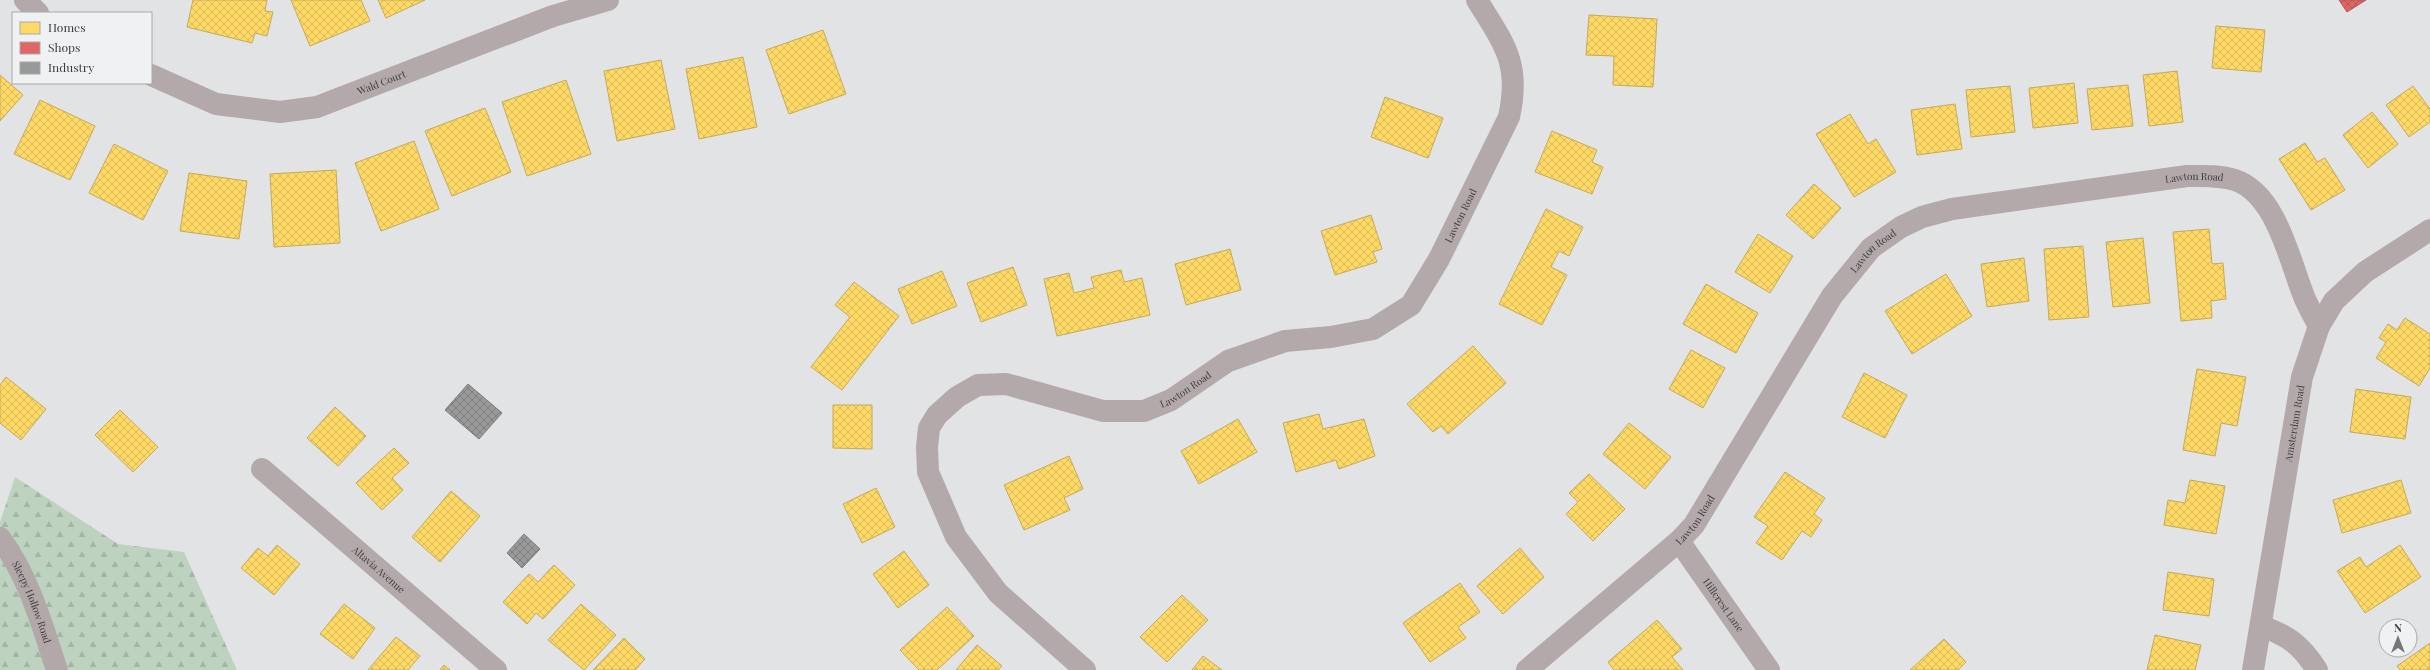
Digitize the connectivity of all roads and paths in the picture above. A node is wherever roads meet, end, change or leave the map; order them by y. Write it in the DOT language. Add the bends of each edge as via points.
graph roads {
  1 [pos="25,0"];
  2 [pos="608,0"];
  3 [pos="1477,0"];
  4 [pos="37,12"];
  5 [pos="152,75"];
  6 [pos="2430,230"];
  7 [pos="2319,326"];
  8 [pos="262,469"];
  9 [pos="0,538"];
  10 [pos="1679,541"];
  11 [pos="2261,626"];
  12 [pos="57,670"];
  13 [pos="496,670"];
  14 [pos="1085,670"];
  15 [pos="1527,670"];
  16 [pos="1769,670"];
  17 [pos="2254,670"];
  18 [pos="2318,670"];
  1 -- 4 [label="street"];
  2 -- 5 [label="street, Wald Court" via="553,16 317,107 280,112 216,104"];
  3 -- 14 [label="street, Lawton Road" via="1506,46 1511,61 1514,95 1510,110 1439,259 1411,305 1373,329 1331,337 1285,341 1228,361 1171,400 1144,411 1103,411 1006,384 978,385 957,397 937,415 929,428 928,472 956,537 998,593"];
  6 -- 7 [label="street, Amsterdam Road" via="2366,272 2334,302"];
  7 -- 10 [label="street, Lawton Road" via="2305,299 2272,215 2256,194 2237,181 2219,176 2186,176 1952,209 1922,217 1901,227 1871,248 1832,296 1694,525"];
  7 -- 11 [label="street, Amsterdam Road" via="2302,377"];
  8 -- 13 [label="street, Altavia Avenue"];
  9 -- 12 [label="main road, Sleepy Hollow Road" via="9,550 31,594"];
  10 -- 15 [label="street, Lawton Road"];
  10 -- 16 [label="street, Hillcrest Lane"];
  11 -- 17 [label="street, Amsterdam Road"];
  11 -- 18 [label="street" via="2283,634 2304,650"];
}
